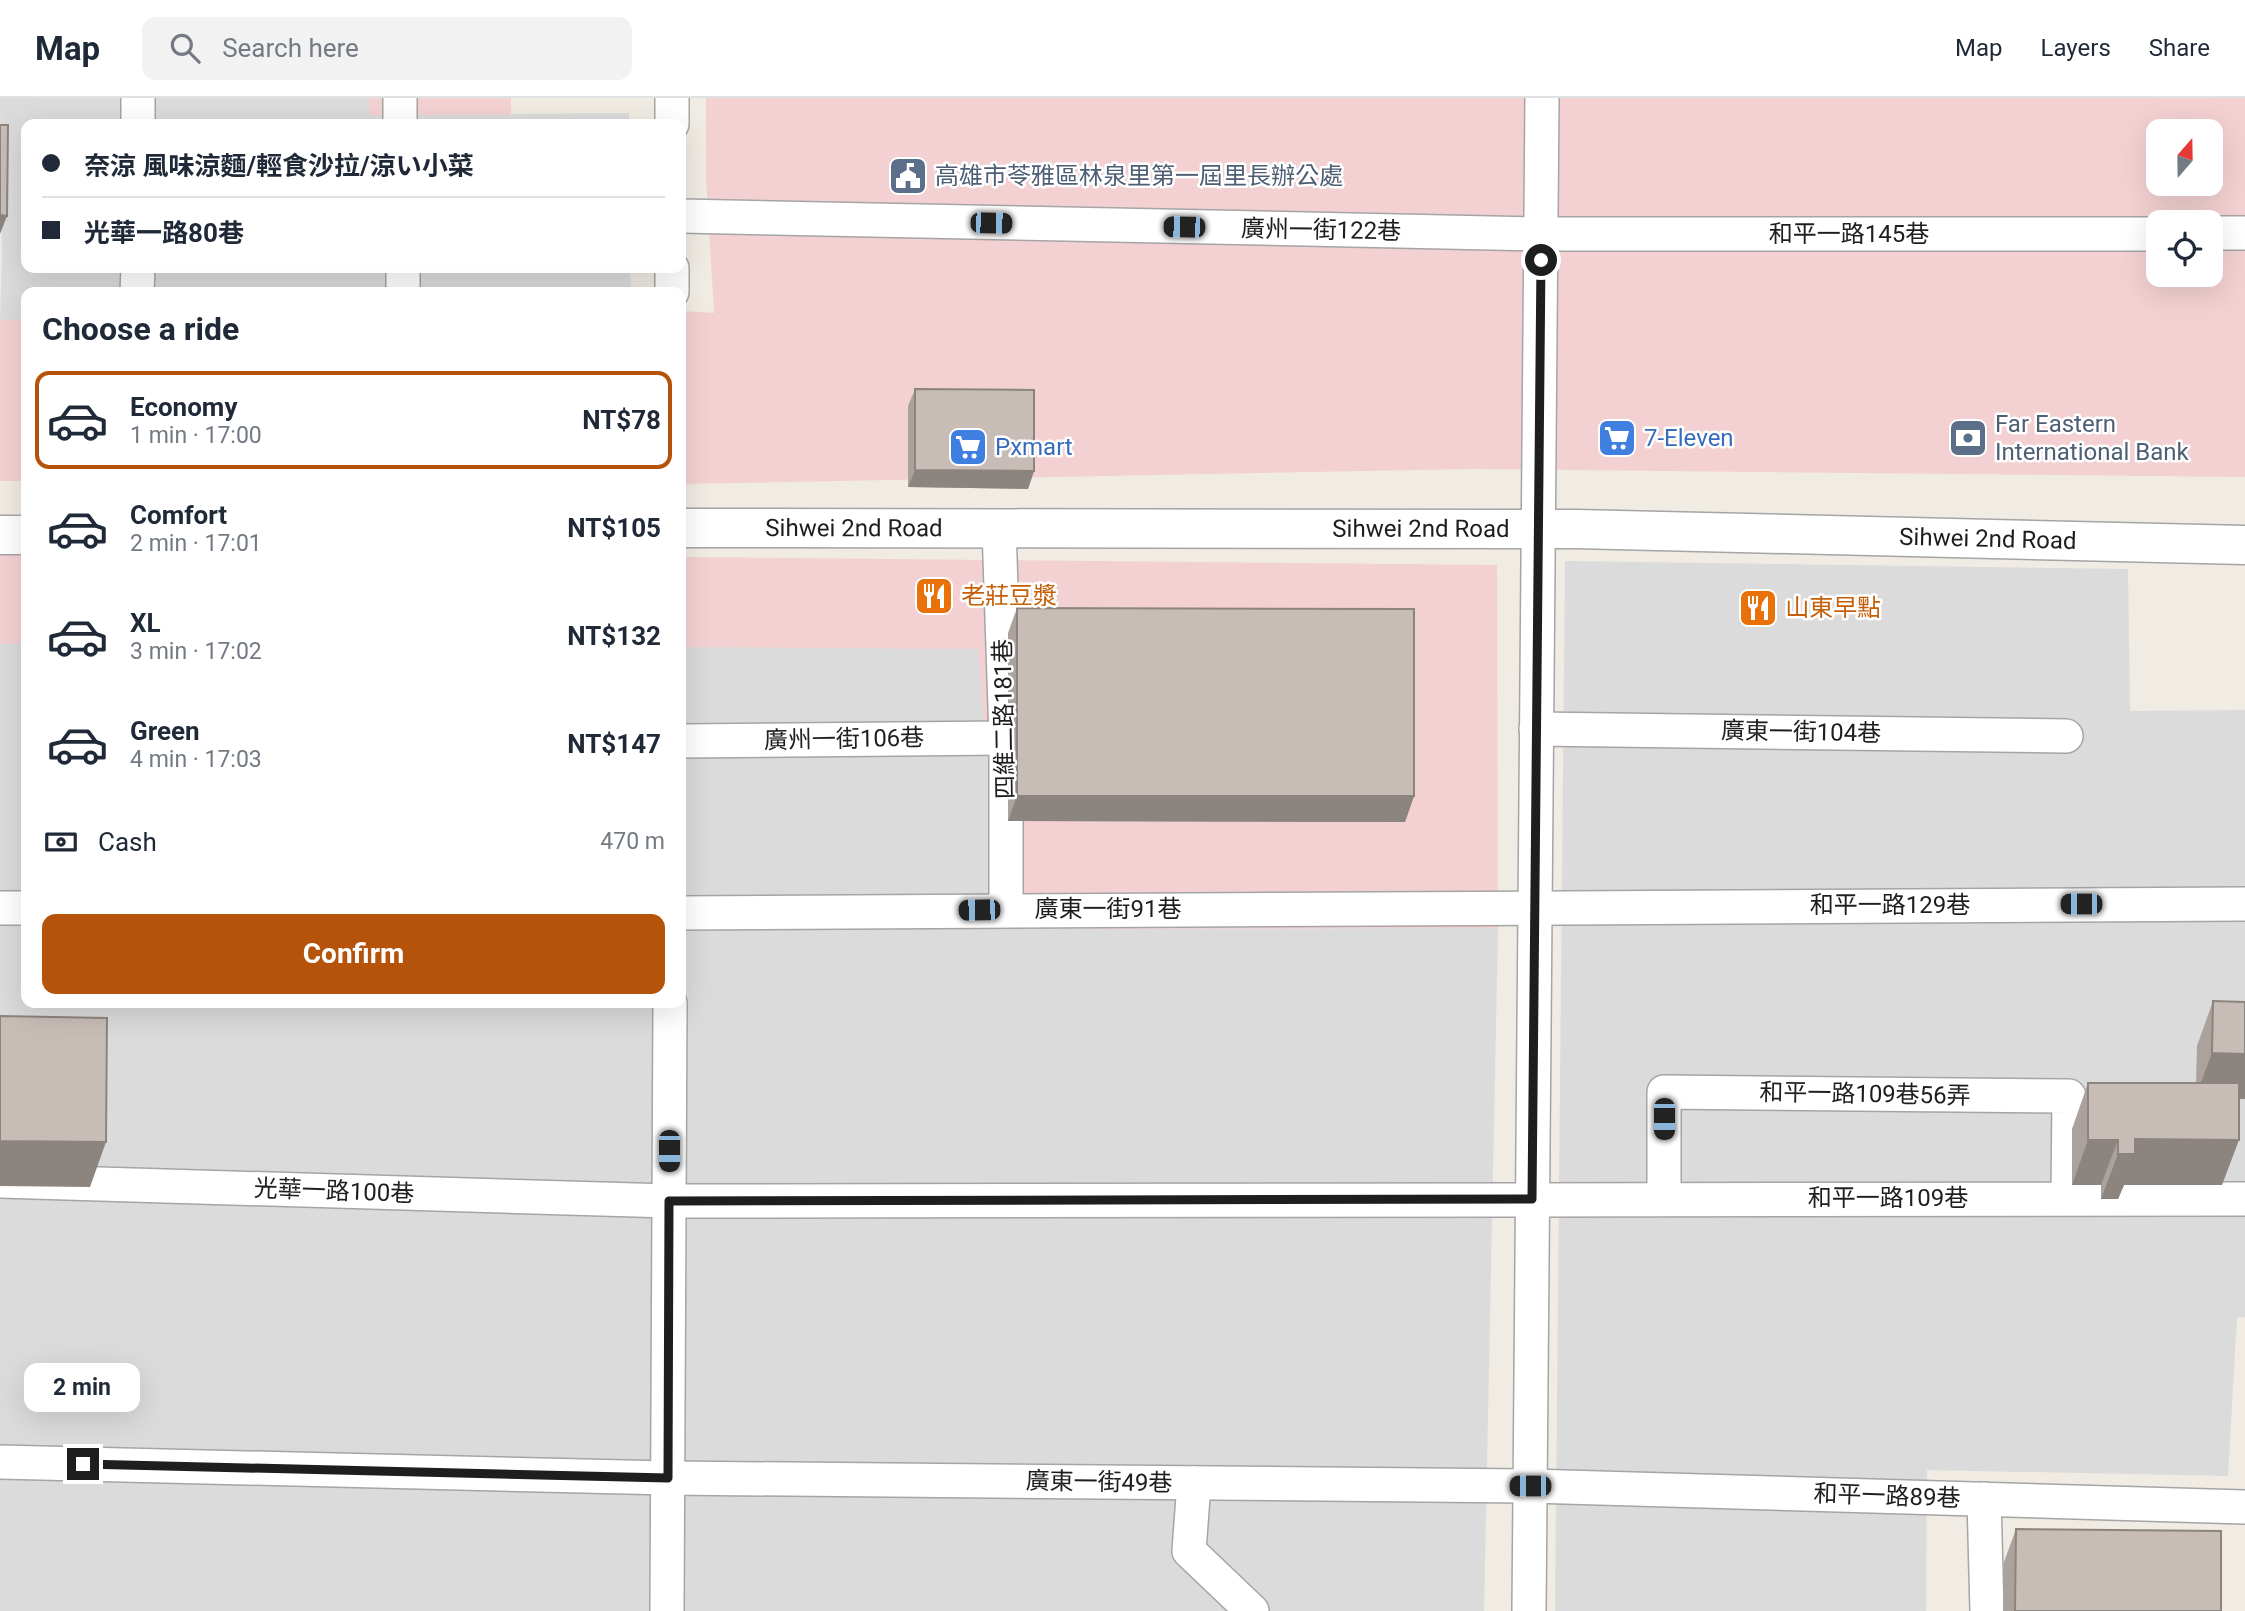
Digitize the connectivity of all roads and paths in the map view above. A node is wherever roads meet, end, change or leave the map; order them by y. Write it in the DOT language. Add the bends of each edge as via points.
graph roads {
  1 [pos="138,98"];
  2 [pos="400,98"];
  3 [pos="673,98"];
  4 [pos="1542,98"];
  5 [pos="138,119"];
  6 [pos="400,119"];
  7 [pos="672,119"];
  8 [pos="686,216"];
  9 [pos="2146,233"];
  10 [pos="2223,233"];
  11 [pos="2245,233"];
  12 [pos="1541,234"];
  13 [pos="686,528"];
  14 [pos="999,528"];
  15 [pos="1539,529"];
  16 [pos="0,535"];
  17 [pos="21,535"];
  18 [pos="2245,545"];
  19 [pos="1536,729"];
  20 [pos="2066,736"];
  21 [pos="1006,738"];
  22 [pos="686,741"];
  23 [pos="2245,904"];
  24 [pos="1535,906"];
  25 [pos="0,908"];
  26 [pos="21,908"];
  27 [pos="1006,909"];
  28 [pos="686,913"];
  29 [pos="670,1008"];
  30 [pos="0,1181"];
  31 [pos="1664,1198"];
  32 [pos="2068,1198"];
  33 [pos="1532,1199"];
  34 [pos="2245,1199"];
  35 [pos="669,1201"];
  36 [pos="0,1462"];
  37 [pos="668,1478"];
  38 [pos="1194,1483"];
  39 [pos="1530,1486"];
  40 [pos="1984,1499"];
  41 [pos="2245,1507"];
  42 [pos="667,1611"];
  43 [pos="1252,1611"];
  44 [pos="1529,1611"];
  45 [pos="1987,1611"];
  1 -- 5 [label="street"];
  2 -- 6 [label="street"];
  3 -- 7 [label="street"];
  4 -- 12 [label="street"];
  8 -- 12 [label="street, 廣州一街122巷"];
  9 -- 12 [label="street, 和平一路145巷"];
  10 -- 11 [label="street"];
  12 -- 15 [label="street"];
  13 -- 14 [label="street, Sihwei 2nd Road"];
  14 -- 15 [label="street, Sihwei 2nd Road"];
  14 -- 21 [label="street, 四維二路181巷"];
  15 -- 18 [label="street, Sihwei 2nd Road"];
  15 -- 19 [label="street"];
  16 -- 17 [label="street"];
  19 -- 20 [label="street, 廣東一街104巷"];
  19 -- 24 [label="street"];
  21 -- 22 [label="street, 廣州一街106巷"];
  21 -- 27 [label="street, 四維二路181巷"];
  23 -- 24 [label="street, 和平一路129巷"];
  24 -- 27 [label="street, 廣東一街91巷"];
  24 -- 33 [label="street"];
  25 -- 26 [label="street"];
  27 -- 28 [label="street, 廣東一街91巷"];
  29 -- 35 [label="street"];
  30 -- 35 [label="street, 光華一路100巷"];
  31 -- 32 [label="street, 和平一路109巷"];
  31 -- 32 [label="street, 和平一路109巷56弄" via="1664,1092 2069,1096"];
  31 -- 33 [label="street, 和平一路109巷"];
  32 -- 34 [label="street, 和平一路109巷"];
  33 -- 35 [label="street, 光華一路100巷"];
  33 -- 39 [label="street"];
  35 -- 37 [label="street"];
  36 -- 37 [label="street, 廣東一街49巷"];
  37 -- 38 [label="street, 廣東一街49巷"];
  37 -- 42 [label="street"];
  38 -- 39 [label="street, 廣東一街49巷"];
  38 -- 43 [label="street" via="1189,1551"];
  39 -- 40 [label="street, 和平一路89巷"];
  39 -- 44 [label="street"];
  40 -- 41 [label="street, 和平一路89巷"];
  40 -- 45 [label="street"];
}
